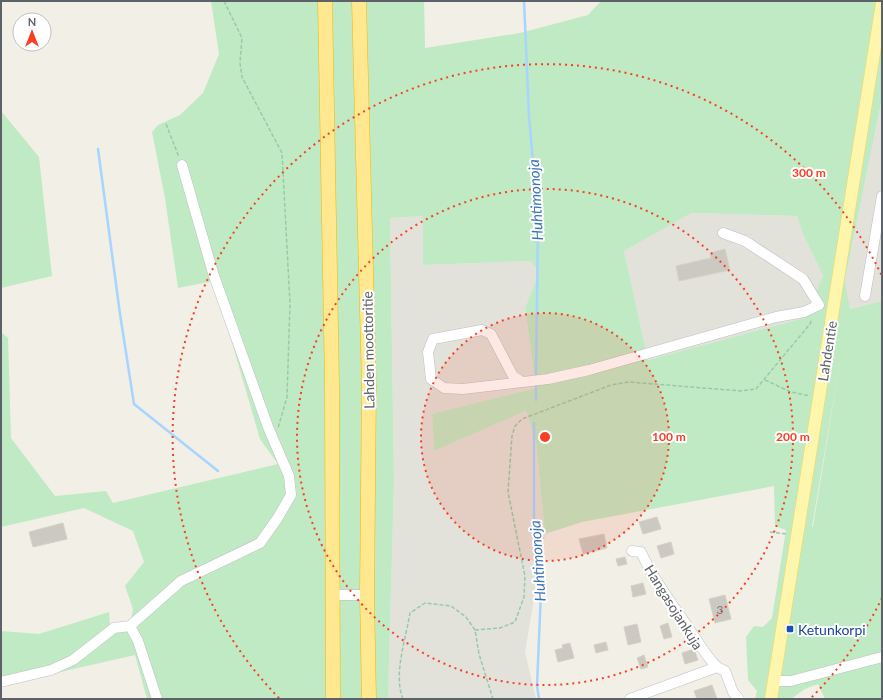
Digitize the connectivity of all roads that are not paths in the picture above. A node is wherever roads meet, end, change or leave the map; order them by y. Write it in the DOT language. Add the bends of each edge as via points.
graph roads {
  1 [pos="325,1"];
  2 [pos="359,1"];
  3 [pos="882,3"];
  4 [pos="182,164"];
  5 [pos="882,196"];
  6 [pos="723,234"];
  7 [pos="865,296"];
  8 [pos="526,382"];
  9 [pos="632,551"];
  10 [pos="333,595"];
  11 [pos="368,595"];
  12 [pos="130,626"];
  13 [pos="882,657"];
  14 [pos="717,667"];
  15 [pos="774,681"];
  16 [pos="1,682"];
  17 [pos="157,699"];
  18 [pos="333,699"];
  19 [pos="369,699"];
  20 [pos="630,699"];
  21 [pos="739,699"];
  22 [pos="771,699"];
  1 -- 10 [label="highway" via="332,369"];
  2 -- 11 [label="highway, Lahden moottoritie" via="369,386"];
  3 -- 15 [label="main road, Lahdentie"];
  4 -- 12 [label="street" via="213,272 289,476 291,495 260,543 181,581"];
  5 -- 7 [label="street"];
  6 -- 8 [label="street" via="745,241 803,279 819,306 589,370"];
  8 -- 8 [label="street" via="463,389 444,388 431,379 428,352 433,339 482,330 491,334 513,376"];
  9 -- 14 [label="street, Hangasojankuja" via="641,552 650,572 705,655"];
  10 -- 11 [label="street"];
  10 -- 18 [label="highway"];
  11 -- 19 [label="highway, Lahden moottoritie"];
  12 -- 16 [label="street" via="114,628 73,660 51,670"];
  12 -- 17 [label="street" via="138,641"];
  13 -- 15 [label="street" via="791,681"];
  14 -- 20 [label="street"];
  14 -- 21 [label="street" via="725,671 733,692"];
  15 -- 22 [label="main road, Lahdentie"];
}
